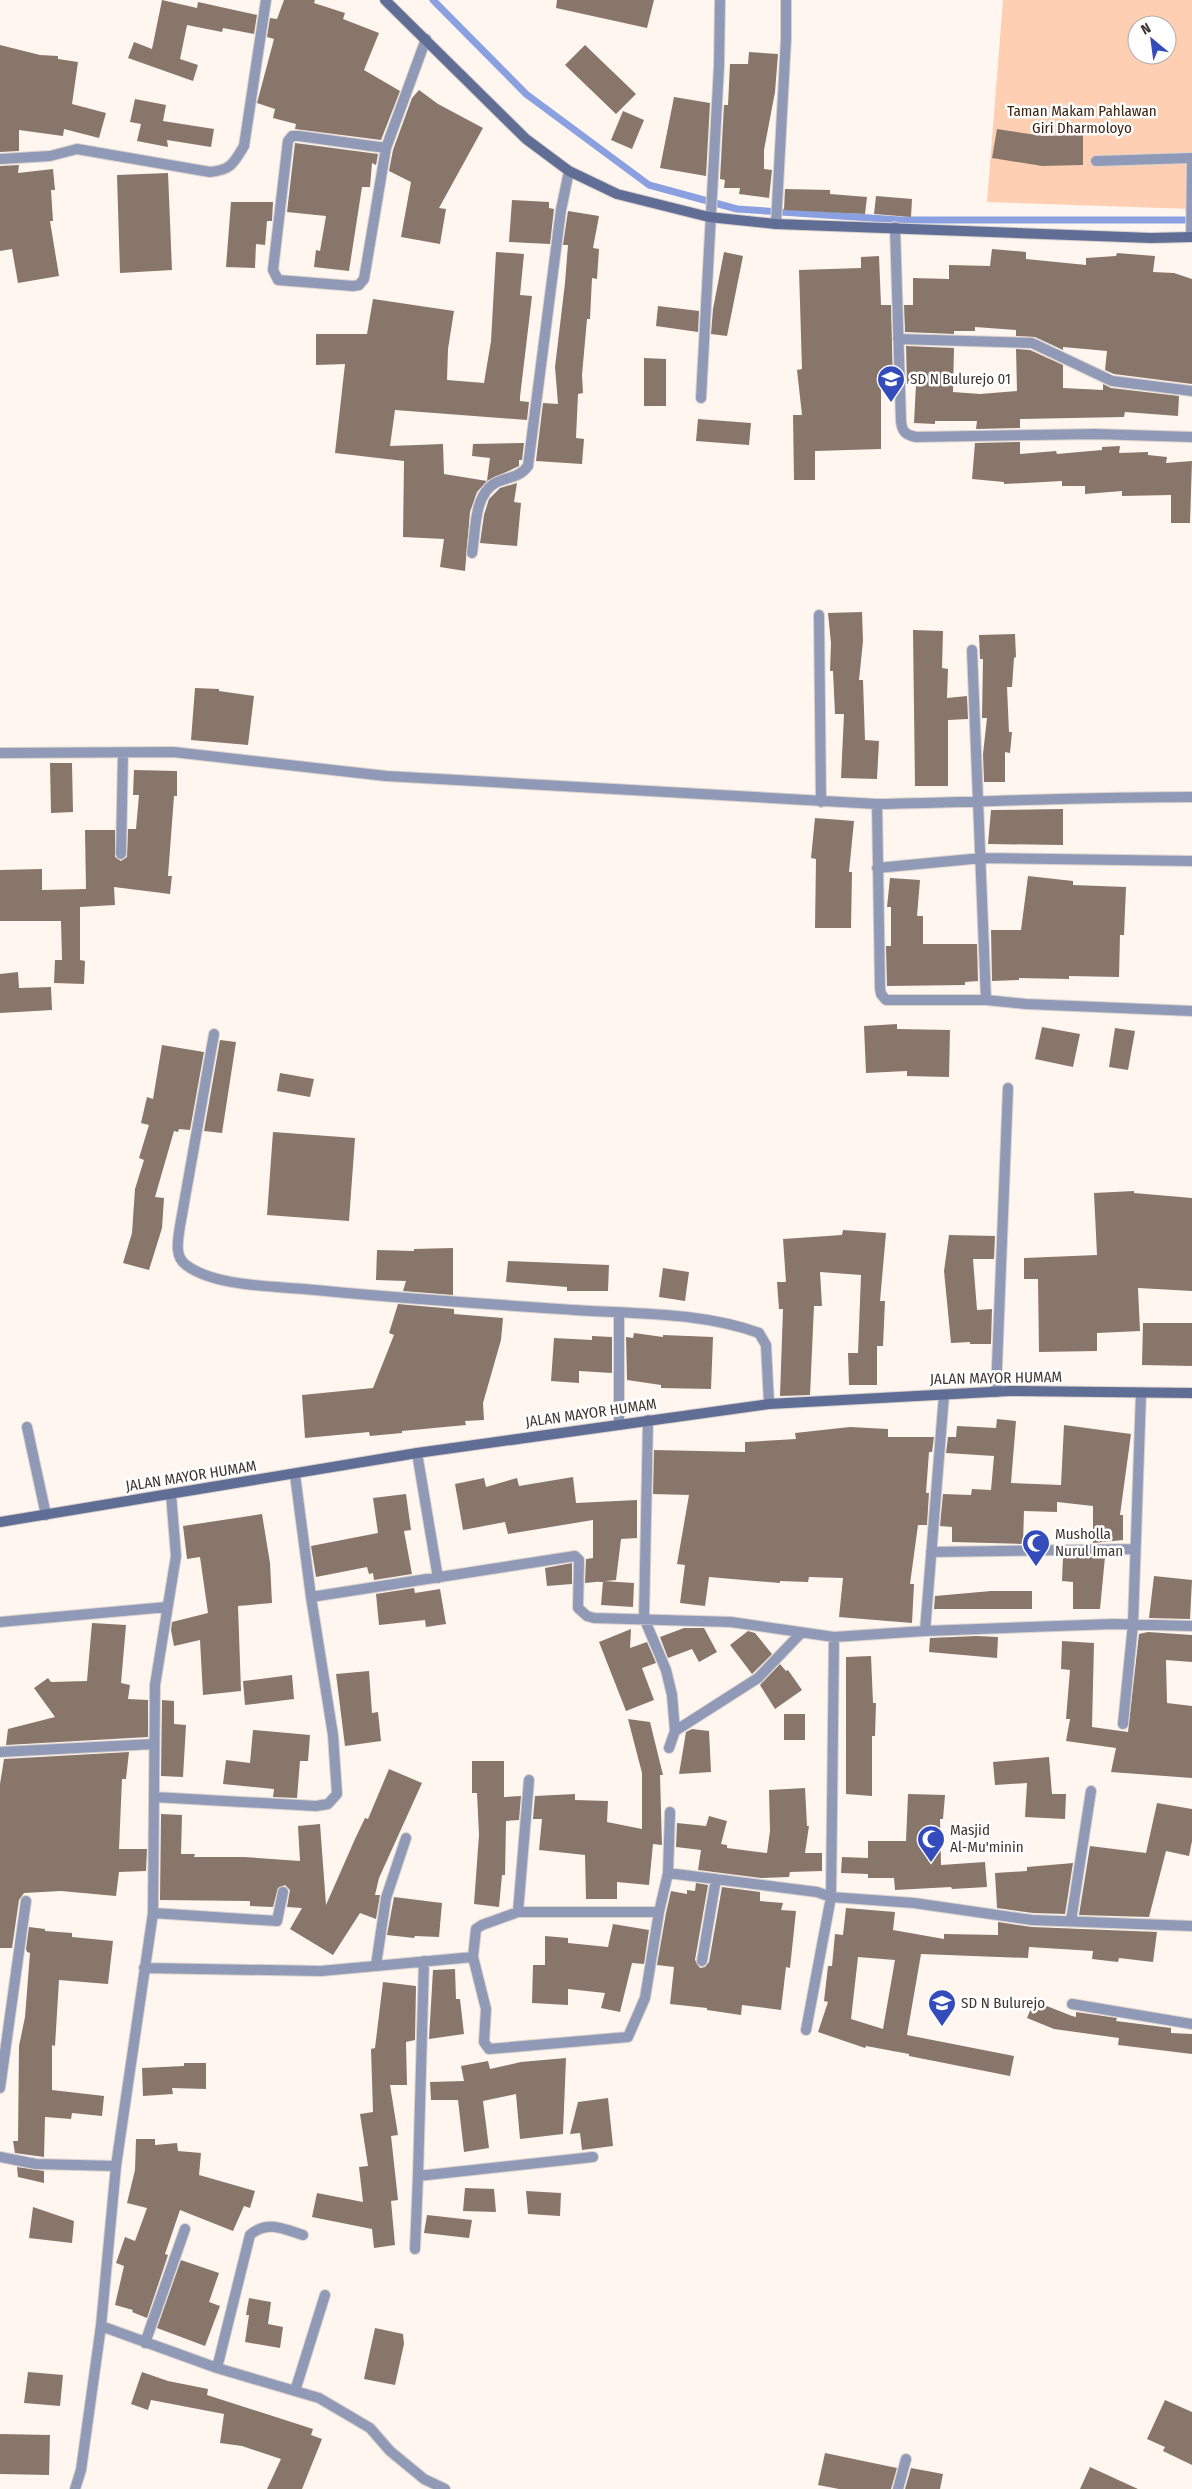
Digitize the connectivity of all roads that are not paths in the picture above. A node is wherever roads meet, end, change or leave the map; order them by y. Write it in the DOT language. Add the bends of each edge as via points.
graph roads {
  1 [pos="266,0"];
  2 [pos="385,0"];
  3 [pos="720,0"];
  4 [pos="786,0"];
  5 [pos="426,39"];
  6 [pos="386,148"];
  7 [pos="1192,158"];
  8 [pos="0,159"];
  9 [pos="1096,161"];
  10 [pos="569,171"];
  11 [pos="709,217"];
  12 [pos="1192,220"];
  13 [pos="776,224"];
  14 [pos="895,227"];
  15 [pos="1191,237"];
  16 [pos="898,339"];
  17 [pos="1192,391"];
  18 [pos="702,398"];
  19 [pos="1192,437"];
  20 [pos="472,554"];
  21 [pos="819,615"];
  22 [pos="972,650"];
  23 [pos="0,753"];
  24 [pos="123,753"];
  25 [pos="1192,796"];
  26 [pos="821,802"];
  27 [pos="978,802"];
  28 [pos="877,804"];
  29 [pos="121,854"];
  30 [pos="982,858"];
  31 [pos="1192,861"];
  32 [pos="877,868"];
  33 [pos="986,1000"];
  34 [pos="1192,1011"];
  35 [pos="214,1034"];
  36 [pos="1008,1088"];
  37 [pos="619,1313"];
  38 [pos="996,1392"];
  39 [pos="1141,1392"];
  40 [pos="1192,1393"];
  41 [pos="944,1395"];
  42 [pos="769,1404"];
  43 [pos="648,1420"];
  44 [pos="619,1423"];
  45 [pos="27,1427"];
  46 [pos="417,1453"];
  47 [pos="295,1475"];
  48 [pos="171,1494"];
  49 [pos="46,1515"];
  50 [pos="0,1522"];
  51 [pos="1135,1549"];
  52 [pos="931,1552"];
  53 [pos="438,1578"];
  54 [pos="311,1597"];
  55 [pos="167,1607"];
  56 [pos="644,1618"];
  57 [pos="0,1622"];
  58 [pos="1133,1624"];
  59 [pos="1192,1626"];
  60 [pos="925,1631"];
  61 [pos="801,1632"];
  62 [pos="834,1637"];
  63 [pos="1123,1724"];
  64 [pos="675,1731"];
  65 [pos="154,1744"];
  66 [pos="669,1748"];
  67 [pos="0,1752"];
  68 [pos="529,1780"];
  69 [pos="1091,1791"];
  70 [pos="154,1798"];
  71 [pos="670,1812"];
  72 [pos="406,1838"];
  73 [pos="668,1874"];
  74 [pos="716,1880"];
  75 [pos="283,1892"];
  76 [pos="831,1897"];
  77 [pos="26,1901"];
  78 [pos="153,1912"];
  79 [pos="518,1912"];
  80 [pos="659,1912"];
  81 [pos="1071,1920"];
  82 [pos="1192,1926"];
  83 [pos="473,1957"];
  84 [pos="424,1961"];
  85 [pos="702,1961"];
  86 [pos="376,1965"];
  87 [pos="144,1968"];
  88 [pos="1072,2004"];
  89 [pos="1192,2024"];
  90 [pos="806,2030"];
  91 [pos="2,2054"];
  92 [pos="0,2088"];
  93 [pos="0,2157"];
  94 [pos="593,2157"];
  95 [pos="116,2166"];
  96 [pos="418,2176"];
  97 [pos="185,2229"];
  98 [pos="303,2235"];
  99 [pos="415,2249"];
  100 [pos="325,2295"];
  101 [pos="101,2326"];
  102 [pos="145,2343"];
  103 [pos="217,2368"];
  104 [pos="295,2391"];
  105 [pos="906,2459"];
  106 [pos="76,2489"];
  107 [pos="445,2489"];
  108 [pos="898,2489"];
  1 -- 8 [label="street" via="244,146 225,170 210,172 77,149 50,156"];
  2 -- 5 [label="main road"];
  3 -- 11 [label="street"];
  4 -- 13 [label="street"];
  5 -- 6 [label="street"];
  5 -- 10 [label="main road" via="526,139"];
  6 -- 6 [label="street" via="364,279 354,286 278,280 273,270 288,141 292,136"];
  7 -- 9 [label="street"];
  7 -- 12 [label="street"];
  10 -- 11 [label="main road" via="617,194"];
  10 -- 20 [label="street" via="561,210 528,466 518,475 494,484 485,492 479,504"];
  11 -- 13 [label="main road"];
  11 -- 18 [label="street"];
  12 -- 15 [label="street"];
  13 -- 14 [label="main road"];
  14 -- 15 [label="main road"];
  14 -- 16 [label="street"];
  16 -- 17 [label="street" via="1032,343 1118,383"];
  16 -- 19 [label="street" via="901,421 907,435"];
  21 -- 26 [label="street"];
  22 -- 27 [label="street"];
  23 -- 24 [label="street"];
  24 -- 26 [label="street" via="173,752 386,776"];
  24 -- 29 [label="street"];
  25 -- 27 [label="street"];
  26 -- 28 [label="street"];
  27 -- 28 [label="street"];
  27 -- 30 [label="street"];
  28 -- 32 [label="street"];
  30 -- 31 [label="street"];
  30 -- 32 [label="street"];
  30 -- 33 [label="street"];
  32 -- 33 [label="street" via="883,997 903,1001"];
  33 -- 34 [label="street"];
  35 -- 37 [label="street" via="177,1248 186,1265 214,1278 249,1284 392,1298"];
  36 -- 38 [label="street"];
  37 -- 42 [label="street" via="699,1318 758,1334 766,1345"];
  37 -- 44 [label="street"];
  38 -- 39 [label="main road, JALAN MAYOR HUMAM"];
  38 -- 41 [label="main road, JALAN MAYOR HUMAM"];
  39 -- 40 [label="main road, JALAN MAYOR HUMAM"];
  39 -- 51 [label="street"];
  41 -- 42 [label="main road, JALAN MAYOR HUMAM"];
  41 -- 52 [label="street"];
  42 -- 43 [label="main road, JALAN MAYOR HUMAM"];
  43 -- 44 [label="main road, JALAN MAYOR HUMAM"];
  43 -- 56 [label="street"];
  44 -- 46 [label="main road, JALAN MAYOR HUMAM"];
  45 -- 49 [label="street"];
  46 -- 47 [label="main road, JALAN MAYOR HUMAM"];
  46 -- 53 [label="street"];
  47 -- 48 [label="main road, JALAN MAYOR HUMAM"];
  47 -- 54 [label="street"];
  48 -- 49 [label="main road, JALAN MAYOR HUMAM"];
  48 -- 55 [label="street" via="176,1556"];
  49 -- 50 [label="main road, JALAN MAYOR HUMAM"];
  51 -- 52 [label="street"];
  51 -- 58 [label="street"];
  52 -- 60 [label="street"];
  53 -- 54 [label="street"];
  53 -- 56 [label="street" via="575,1556 579,1560 578,1608 581,1612 594,1618"];
  54 -- 70 [label="street" via="333,1735 338,1785 335,1799 316,1806"];
  55 -- 57 [label="street"];
  55 -- 65 [label="street" via="155,1685"];
  56 -- 61 [label="street" via="731,1622"];
  56 -- 64 [label="street" via="666,1670"];
  58 -- 59 [label="street"];
  58 -- 60 [label="street"];
  58 -- 63 [label="street"];
  60 -- 62 [label="street"];
  61 -- 62 [label="street"];
  61 -- 64 [label="street" via="758,1678"];
  62 -- 76 [label="street"];
  64 -- 66 [label="street"];
  65 -- 67 [label="street"];
  65 -- 70 [label="street"];
  68 -- 79 [label="street"];
  69 -- 81 [label="street"];
  70 -- 78 [label="street"];
  71 -- 73 [label="street"];
  72 -- 86 [label="street" via="386,1898"];
  73 -- 74 [label="street"];
  73 -- 80 [label="street"];
  74 -- 76 [label="street" via="817,1892"];
  74 -- 85 [label="street"];
  75 -- 78 [label="street" via="277,1922"];
  76 -- 81 [label="street" via="914,1903 1032,1920"];
  76 -- 90 [label="street"];
  77 -- 91 [label="street"];
  78 -- 87 [label="street"];
  79 -- 80 [label="street"];
  79 -- 83 [label="street" via="476,1929"];
  80 -- 83 [label="street" via="645,1998 628,2037 489,2049 484,2042 486,2009"];
  81 -- 82 [label="street"];
  83 -- 84 [label="street"];
  84 -- 86 [label="street"];
  84 -- 96 [label="street"];
  86 -- 87 [label="street" via="321,1971"];
  87 -- 95 [label="street"];
  88 -- 89 [label="street"];
  91 -- 92 [label="street"];
  93 -- 95 [label="street" via="36,2164"];
  94 -- 96 [label="street"];
  95 -- 101 [label="street"];
  96 -- 99 [label="street"];
  97 -- 102 [label="street"];
  98 -- 103 [label="street" via="268,2225 250,2235"];
  100 -- 104 [label="street"];
  101 -- 102 [label="street"];
  101 -- 106 [label="street"];
  102 -- 103 [label="street"];
  103 -- 104 [label="street"];
  104 -- 107 [label="street" via="318,2398 349,2414 370,2428 390,2451 424,2479"];
  105 -- 108 [label="street"];
}
